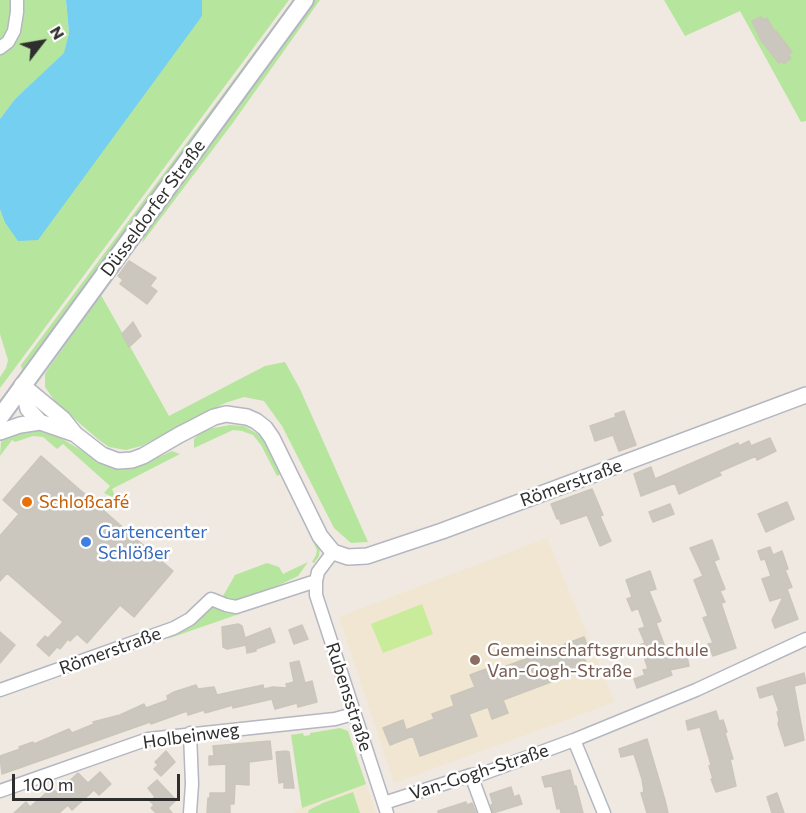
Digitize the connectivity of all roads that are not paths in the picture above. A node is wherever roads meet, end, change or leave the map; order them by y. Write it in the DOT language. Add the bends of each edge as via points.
graph roads {
  1 [pos="17,0"];
  2 [pos="305,0"];
  3 [pos="0,48"];
  4 [pos="22,385"];
  5 [pos="806,395"];
  6 [pos="0,417"];
  7 [pos="40,422"];
  8 [pos="0,432"];
  9 [pos="75,434"];
  10 [pos="333,552"];
  11 [pos="316,581"];
  12 [pos="806,639"];
  13 [pos="0,690"];
  14 [pos="353,714"];
  15 [pos="190,733"];
  16 [pos="574,740"];
  17 [pos="471,775"];
  18 [pos="0,792"];
  19 [pos="386,808"];
  20 [pos="190,813"];
  21 [pos="485,813"];
  22 [pos="604,813"];
  1 -- 3 [label="street" via="14,31"];
  2 -- 4 [label="main road, Düsseldorfer Straße"];
  4 -- 6 [label="main road, Düsseldorfer Straße"];
  4 -- 7 [label="street" via="28,409"];
  4 -- 9 [label="street" via="63,418"];
  5 -- 10 [label="street, Römerstraße" via="367,556 348,557"];
  7 -- 8 [label="street"];
  7 -- 9 [label="street"];
  9 -- 10 [label="street" via="102,455 118,461 132,460 214,417 247,417 265,428 272,438 320,536"];
  10 -- 11 [label="street"];
  11 -- 13 [label="street, Römerstraße" via="236,607 211,598 190,619 174,628"];
  11 -- 14 [label="street, Rubensstraße" via="316,595"];
  12 -- 16 [label="street, Van-Gogh-Straße"];
  14 -- 15 [label="street, Holbeinweg" via="329,720"];
  14 -- 19 [label="street, Rubensstraße"];
  15 -- 18 [label="street, Holbeinweg" via="148,739"];
  15 -- 20 [label="street"];
  16 -- 17 [label="street, Van-Gogh-Straße"];
  16 -- 22 [label="street"];
  17 -- 19 [label="street, Van-Gogh-Straße"];
  17 -- 21 [label="street"];
}
